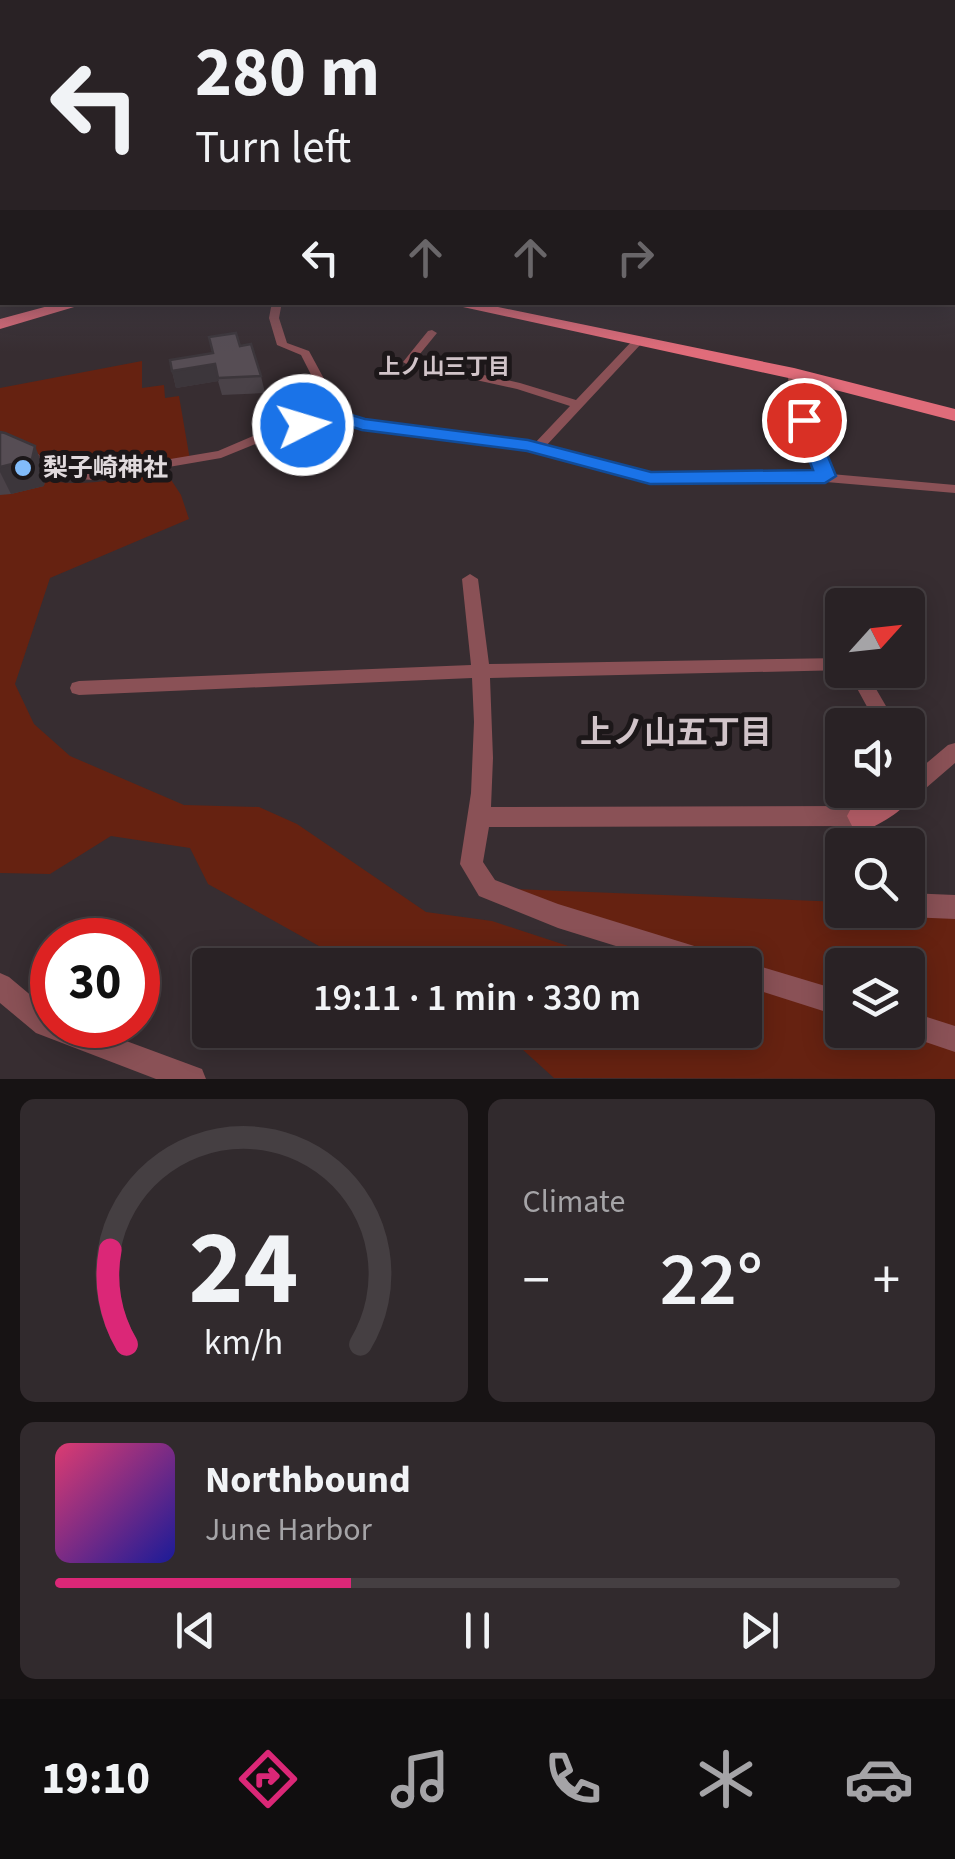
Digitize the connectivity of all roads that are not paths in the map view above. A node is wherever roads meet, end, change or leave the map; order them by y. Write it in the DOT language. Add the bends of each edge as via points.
graph roads {
  1 [pos="72,305"];
  2 [pos="276,305"];
  3 [pos="462,305"];
  4 [pos="0,324"];
  5 [pos="432,332"];
  6 [pos="637,342"];
  7 [pos="794,374"];
  8 [pos="578,404"];
  9 [pos="338,416"];
  10 [pos="955,416"];
  11 [pos="536,448"];
  12 [pos="0,450"];
  13 [pos="825,476"];
  14 [pos="955,489"];
  15 [pos="470,580"];
  16 [pos="825,665"];
  17 [pos="482,671"];
  18 [pos="80,688"];
  19 [pos="955,750"];
  20 [pos="925,770"];
  21 [pos="885,808"];
  22 [pos="482,817"];
  23 [pos="868,828"];
  24 [pos="825,829"];
  25 [pos="925,906"];
  26 [pos="955,908"];
  27 [pos="662,948"];
  28 [pos="762,979"];
  29 [pos="0,986"];
  30 [pos="825,999"];
  31 [pos="925,1029"];
  32 [pos="955,1039"];
  33 [pos="176,1075"];
  1 -- 4 [label="main road"];
  2 -- 9 [label="street" via="282,345 305,353"];
  3 -- 6 [label="main road"];
  5 -- 8 [label="street" via="408,362"];
  6 -- 7 [label="main road"];
  6 -- 8 [label="street"];
  7 -- 10 [label="main road"];
  7 -- 13 [label="street" via="794,399"];
  8 -- 11 [label="street"];
  9 -- 11 [label="street"];
  9 -- 12 [label="street" via="221,454 93,476 70,476 20,452"];
  11 -- 13 [label="street" via="650,478"];
  13 -- 14 [label="street"];
  15 -- 17 [label="street"];
  16 -- 17 [label="street"];
  17 -- 18 [label="street"];
  17 -- 22 [label="street"];
  19 -- 20 [label="street"];
  21 -- 23 [label="street"];
  22 -- 24 [label="street"];
  22 -- 27 [label="street" via="472,864 487,888"];
  25 -- 26 [label="street"];
  28 -- 30 [label="street"];
  29 -- 33 [label="street" via="45,1024"];
  31 -- 32 [label="street"];
}
